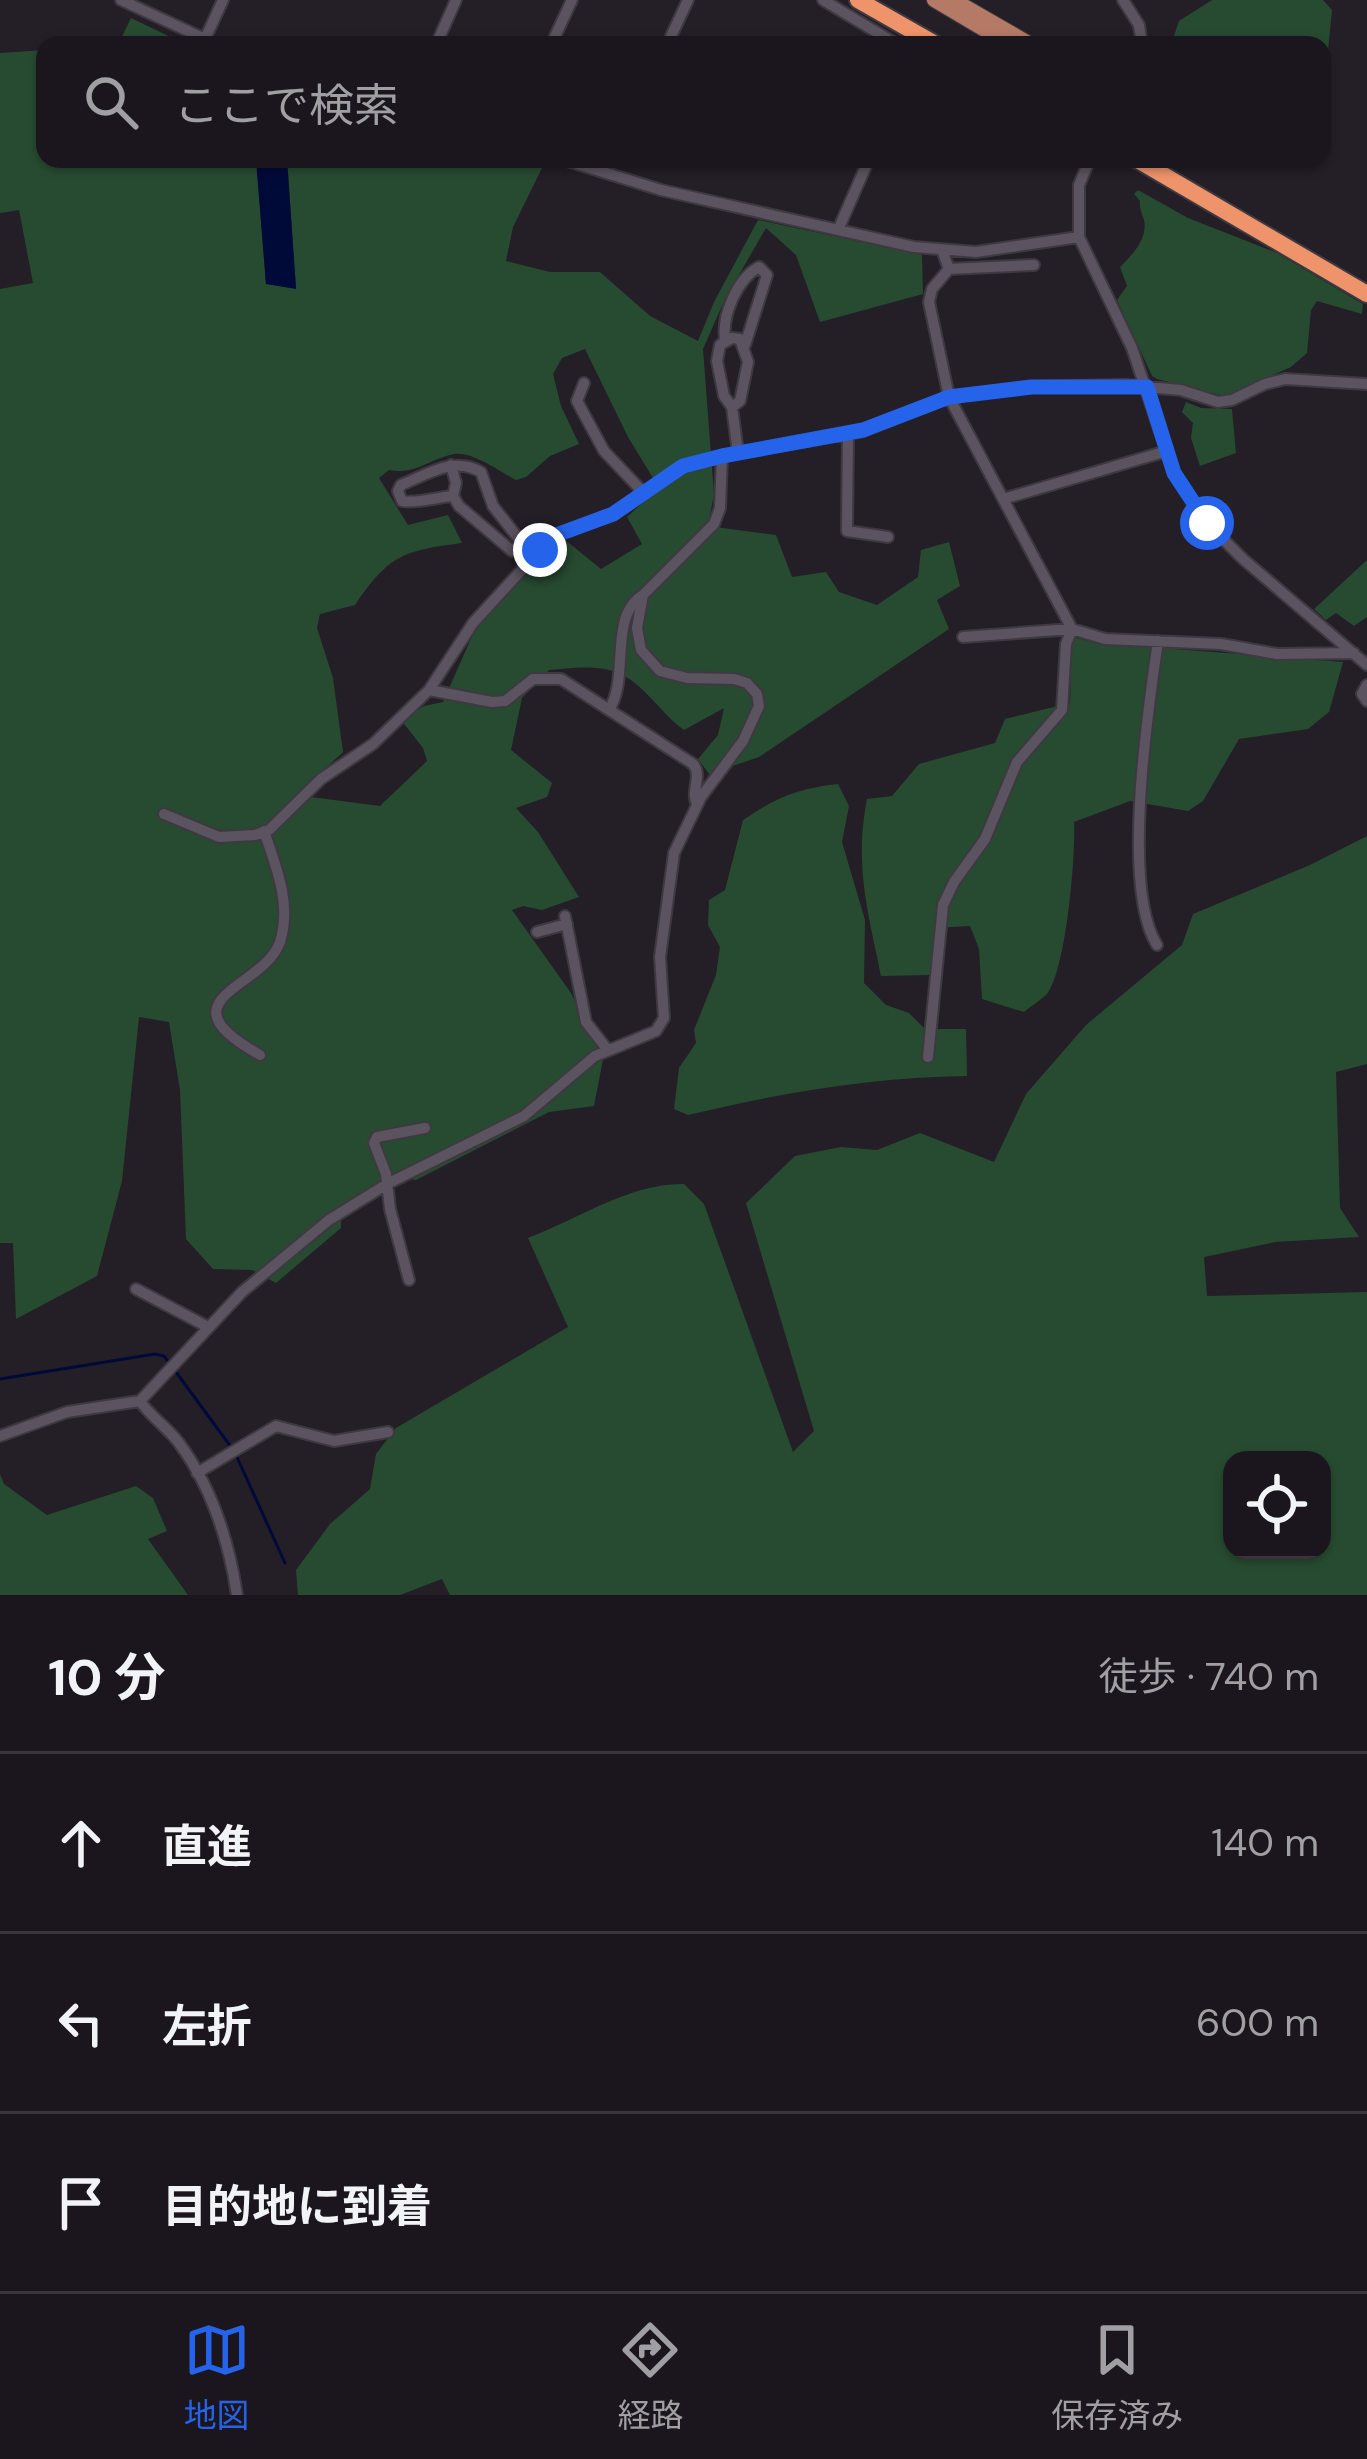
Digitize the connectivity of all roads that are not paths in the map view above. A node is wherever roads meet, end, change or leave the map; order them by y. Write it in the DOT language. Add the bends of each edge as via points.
graph roads {
  1 [pos="121,0"];
  2 [pos="223,0"];
  3 [pos="456,0"];
  4 [pos="572,0"];
  5 [pos="688,0"];
  6 [pos="823,0"];
  7 [pos="858,0"];
  8 [pos="934,0"];
  9 [pos="954,0"];
  10 [pos="1124,0"];
  11 [pos="199,36"];
  12 [pos="206,36"];
  13 [pos="440,36"];
  14 [pos="555,36"];
  15 [pos="672,36"];
  16 [pos="883,36"];
  17 [pos="921,36"];
  18 [pos="995,36"];
  19 [pos="1016,36"];
  20 [pos="1141,36"];
  21 [pos="587,168"];
  22 [pos="612,168"];
  23 [pos="865,168"];
  24 [pos="1086,168"];
  25 [pos="1151,168"];
  26 [pos="608,175"];
  27 [pos="838,230"];
  28 [pos="1079,237"];
  29 [pos="941,250"];
  30 [pos="1034,265"];
  31 [pos="949,269"];
  32 [pos="1367,294"];
  33 [pos="725,339"];
  34 [pos="745,347"];
  35 [pos="584,383"];
  36 [pos="1367,384"];
  37 [pos="1147,387"];
  38 [pos="949,397"];
  39 [pos="732,407"];
  40 [pos="848,434"];
  41 [pos="1167,451"];
  42 [pos="738,453"];
  43 [pos="722,456"];
  44 [pos="451,465"];
  45 [pos="643,492"];
  46 [pos="453,496"];
  47 [pos="1003,499"];
  48 [pos="888,537"];
  49 [pos="524,544"];
  50 [pos="533,556"];
  51 [pos="644,595"];
  52 [pos="1072,629"];
  53 [pos="963,637"];
  54 [pos="1158,641"];
  55 [pos="1354,653"];
  56 [pos="1367,665"];
  57 [pos="1367,685"];
  58 [pos="429,690"];
  59 [pos="1367,700"];
  60 [pos="609,710"];
  61 [pos="697,804"];
  62 [pos="164,814"];
  63 [pos="265,831"];
  64 [pos="537,932"];
  65 [pos="1157,945"];
  66 [pos="607,1049"];
  67 [pos="260,1055"];
  68 [pos="928,1057"];
  69 [pos="425,1128"];
  70 [pos="387,1184"];
  71 [pos="409,1280"];
  72 [pos="136,1289"];
  73 [pos="208,1327"];
  74 [pos="140,1401"];
  75 [pos="388,1432"];
  76 [pos="0,1436"];
  77 [pos="197,1473"];
  78 [pos="237,1595"];
  1 -- 11 [label="street"];
  2 -- 12 [label="street"];
  3 -- 13 [label="street"];
  4 -- 14 [label="street"];
  5 -- 15 [label="street"];
  6 -- 16 [label="street"];
  7 -- 17 [label="highway"];
  8 -- 18 [label="main road"];
  9 -- 19 [label="main road"];
  10 -- 20 [label="street"];
  21 -- 26 [label="street"];
  22 -- 26 [label="street"];
  23 -- 27 [label="street"];
  24 -- 28 [label="street"];
  25 -- 32 [label="highway"];
  26 -- 27 [label="street"];
  27 -- 29 [label="street"];
  28 -- 29 [label="street" via="1016,249"];
  28 -- 37 [label="street"];
  29 -- 31 [label="street"];
  30 -- 31 [label="street"];
  31 -- 38 [label="street" via="929,302"];
  33 -- 34 [label="street"];
  33 -- 34 [label="street" via="730,307 759,267 767,275"];
  33 -- 39 [label="street" via="717,361"];
  34 -- 39 [label="street" via="747,380"];
  35 -- 45 [label="street" via="578,401 592,433"];
  36 -- 37 [label="street" via="1285,379 1218,402"];
  37 -- 38 [label="street"];
  37 -- 41 [label="street"];
  38 -- 40 [label="street"];
  38 -- 47 [label="street"];
  39 -- 42 [label="street"];
  40 -- 42 [label="street"];
  40 -- 48 [label="street" via="848,531"];
  41 -- 47 [label="street"];
  41 -- 55 [label="street" via="1207,523"];
  42 -- 43 [label="street"];
  43 -- 45 [label="street" via="683,466"];
  43 -- 51 [label="street" via="714,524"];
  44 -- 46 [label="street"];
  44 -- 46 [label="street" via="398,491 410,503"];
  44 -- 49 [label="street" via="481,472 493,506"];
  45 -- 50 [label="street"];
  46 -- 49 [label="street" via="512,551"];
  47 -- 52 [label="street"];
  49 -- 50 [label="street"];
  50 -- 58 [label="street" via="473,623"];
  51 -- 60 [label="street" via="625,620 620,686"];
  51 -- 61 [label="street" via="637,628 647,660 686,678 747,683 757,694 757,718"];
  52 -- 53 [label="street"];
  52 -- 54 [label="street"];
  52 -- 68 [label="street" via="1062,710 1017,762 986,839 943,905"];
  54 -- 55 [label="street"];
  54 -- 65 [label="street" via="1138,808 1144,921"];
  55 -- 56 [label="street"];
  57 -- 59 [label="street"];
  58 -- 60 [label="street" via="505,701 533,679 561,679"];
  58 -- 63 [label="street"];
  60 -- 61 [label="street" via="693,764"];
  61 -- 66 [label="street" via="674,853 660,957 664,1018 656,1031"];
  62 -- 63 [label="street" via="219,837"];
  63 -- 67 [label="street" via="284,898 280,940 264,967 217,1004 228,1031"];
  64 -- 66 [label="street" via="566,920 586,1022"];
  66 -- 70 [label="street" via="524,1116"];
  69 -- 70 [label="street" via="377,1137"];
  70 -- 71 [label="street"];
  70 -- 73 [label="street" via="329,1220"];
  72 -- 73 [label="street"];
  73 -- 74 [label="street"];
  74 -- 76 [label="street" via="67,1412"];
  74 -- 77 [label="street"];
  75 -- 77 [label="street" via="334,1441 276,1426"];
  77 -- 78 [label="street"];
}
